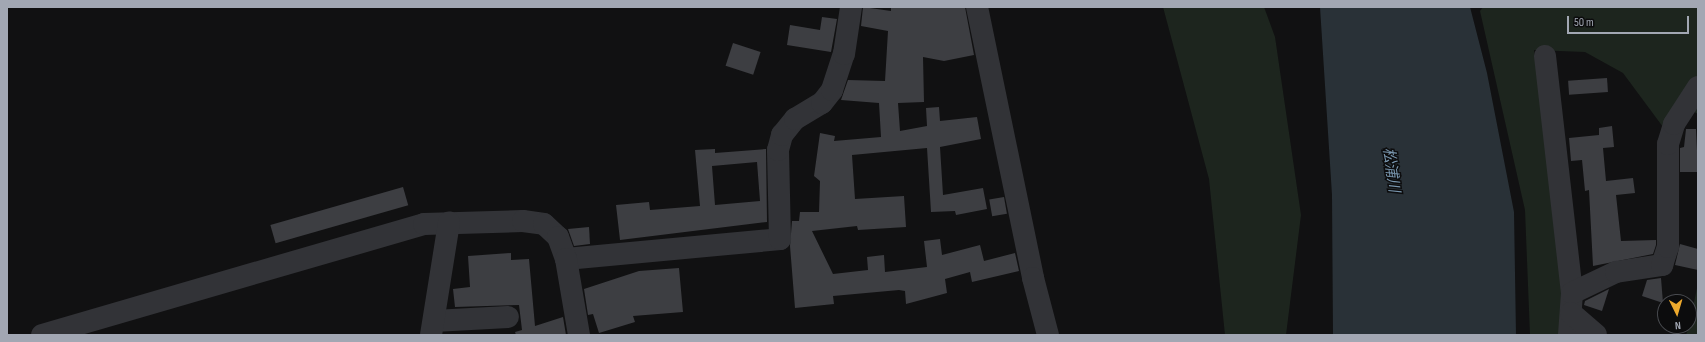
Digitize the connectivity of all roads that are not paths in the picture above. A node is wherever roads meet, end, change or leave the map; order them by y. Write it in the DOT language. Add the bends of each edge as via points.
graph roads {
  1 [pos="851,7"];
  2 [pos="977,7"];
  3 [pos="1546,56"];
  4 [pos="1698,87"];
  5 [pos="449,222"];
  6 [pos="566,259"];
  7 [pos="1572,303"];
  8 [pos="508,317"];
  9 [pos="432,328"];
  10 [pos="42,335"];
  11 [pos="579,335"];
  12 [pos="1048,335"];
  13 [pos="1569,335"];
  14 [pos="1596,335"];
  1 -- 6 [label="street" via="844,54 832,90 822,103 795,119 782,135 778,150 780,240"];
  2 -- 12 [label="street" via="1033,278"];
  3 -- 7 [label="street"];
  4 -- 7 [label="street" via="1674,124 1668,144 1668,247 1662,265 1616,272"];
  5 -- 6 [label="street" via="544,224 558,237"];
  5 -- 9 [label="street"];
  5 -- 10 [label="street" via="424,224"];
  6 -- 11 [label="street"];
  7 -- 13 [label="street"];
  7 -- 14 [label="street"];
  8 -- 9 [label="street"];
}
